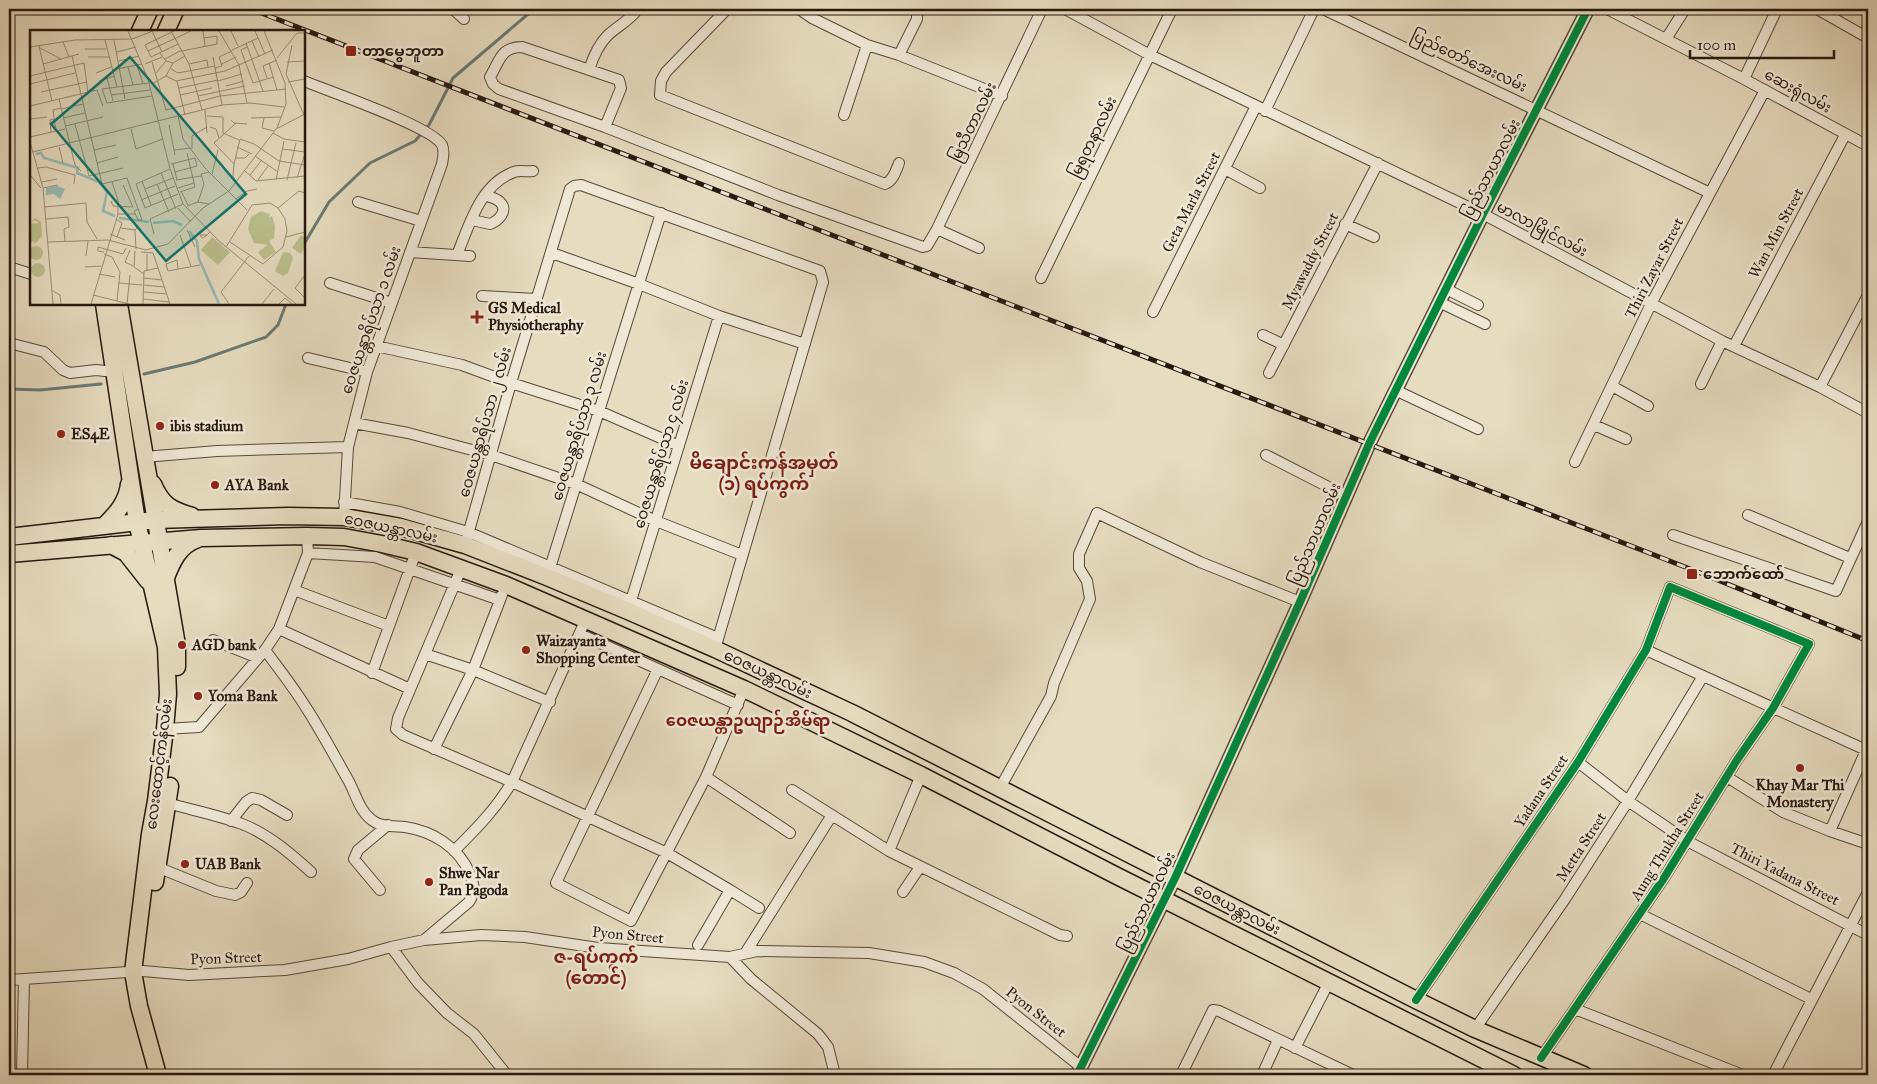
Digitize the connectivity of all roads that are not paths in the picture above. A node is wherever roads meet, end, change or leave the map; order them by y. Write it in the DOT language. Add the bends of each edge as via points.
graph roads {
  1 [pos="150,9"];
  2 [pos="176,9"];
  3 [pos="453,9"];
  4 [pos="638,9"];
  5 [pos="726,9"];
  6 [pos="799,9"];
  7 [pos="922,9"];
  8 [pos="1042,9"];
  9 [pos="1065,9"];
  10 [pos="1172,9"];
  11 [pos="1314,9"];
  12 [pos="1323,9"];
  13 [pos="1588,9"];
  14 [pos="1607,9"];
  15 [pos="1685,9"];
  16 [pos="1777,9"];
  17 [pos="1817,9"];
  18 [pos="915,14"];
  19 [pos="464,19"];
  20 [pos="140,30"];
  21 [pos="166,30"];
  22 [pos="1868,38"];
  23 [pos="1666,39"];
  24 [pos="866,45"];
  25 [pos="1150,54"];
  26 [pos="899,55"];
  27 [pos="589,70"];
  28 [pos="1744,79"];
  29 [pos="305,81"];
  30 [pos="1764,90"];
  31 [pos="1002,96"];
  32 [pos="1260,109"];
  33 [pos="1537,110"];
  34 [pos="844,115"];
  35 [pos="605,127"];
  36 [pos="1845,135"];
  37 [pos="1868,146"];
  38 [pos="899,163"];
  39 [pos="1378,163"];
  40 [pos="1224,169"];
  41 [pos="533,172"];
  42 [pos="1260,188"];
  43 [pos="1710,193"];
  44 [pos="485,195"];
  45 [pos="358,202"];
  46 [pos="661,213"];
  47 [pos="1483,214"];
  48 [pos="472,220"];
  49 [pos="421,221"];
  50 [pos="1345,224"];
  51 [pos="937,229"];
  52 [pos="1374,237"];
  53 [pos="979,248"];
  54 [pos="410,252"];
  55 [pos="552,253"];
  56 [pos="457,255"];
  57 [pos="470,256"];
  58 [pos="9,267"];
  59 [pos="30,274"];
  60 [pos="1041,278"];
  61 [pos="330,284"];
  62 [pos="639,284"];
  63 [pos="1446,289"];
  64 [pos="1868,295"];
  65 [pos="482,296"];
  66 [pos="537,299"];
  67 [pos="1439,302"];
  68 [pos="392,303"];
  69 [pos="1651,304"];
  70 [pos="104,305"];
  71 [pos="119,305"];
  72 [pos="1478,305"];
  73 [pos="1153,312"];
  74 [pos="719,316"];
  75 [pos="1484,324"];
  76 [pos="1263,335"];
  77 [pos="1722,341"];
  78 [pos="9,343"];
  79 [pos="805,344"];
  80 [pos="1284,345"];
  81 [pos="376,346"];
  82 [pos="1734,346"];
  83 [pos="308,358"];
  84 [pos="114,372"];
  85 [pos="367,372"];
  86 [pos="1269,373"];
  87 [pos="511,383"];
  88 [pos="1702,384"];
  89 [pos="1612,386"];
  90 [pos="1820,388"];
  91 [pos="1395,390"];
  92 [pos="1648,406"];
  93 [pos="599,411"];
  94 [pos="1868,413"];
  95 [pos="354,423"];
  96 [pos="1594,425"];
  97 [pos="1478,429"];
  98 [pos="1626,439"];
  99 [pos="679,446"];
  100 [pos="348,447"];
  101 [pos="491,455"];
  102 [pos="1266,455"];
  103 [pos="145,461"];
  104 [pos="1574,462"];
  105 [pos="131,474"];
  106 [pos="576,484"];
  107 [pos="1346,496"];
  108 [pos="344,509"];
  109 [pos="1748,515"];
  110 [pos="201,519"];
  111 [pos="155,520"];
  112 [pos="656,521"];
  113 [pos="1868,521"];
  114 [pos="137,522"];
  115 [pos="104,526"];
  116 [pos="431,534"];
  117 [pos="1673,535"];
  118 [pos="308,536"];
  119 [pos="9,537"];
  120 [pos="201,538"];
  121 [pos="466,539"];
  122 [pos="159,541"];
  123 [pos="142,543"];
  124 [pos="111,545"];
  125 [pos="308,553"];
  126 [pos="421,553"];
  127 [pos="9,554"];
  128 [pos="742,555"];
  129 [pos="1850,558"];
  130 [pos="461,569"];
  131 [pos="411,570"];
  132 [pos="549,571"];
  133 [pos="158,582"];
  134 [pos="454,585"];
  135 [pos="506,585"];
  136 [pos="294,590"];
  137 [pos="500,600"];
  138 [pos="1300,602"];
  139 [pos="629,606"];
  140 [pos="389,626"];
  141 [pos="583,626"];
  142 [pos="279,630"];
  143 [pos="213,640"];
  144 [pos="717,643"];
  145 [pos="1809,644"];
  146 [pos="1646,650"];
  147 [pos="261,654"];
  148 [pos="425,654"];
  149 [pos="658,669"];
  150 [pos="473,670"];
  151 [pos="372,673"];
  152 [pos="1703,676"];
  153 [pos="410,689"];
  154 [pos="744,689"];
  155 [pos="550,702"];
  156 [pos="738,704"];
  157 [pos="1773,708"];
  158 [pos="852,713"];
  159 [pos="171,729"];
  160 [pos="840,735"];
  161 [pos="1867,747"];
  162 [pos="434,749"];
  163 [pos="1578,762"];
  164 [pos="1864,768"];
  165 [pos="921,775"];
  166 [pos="706,777"];
  167 [pos="1727,778"];
  168 [pos="512,782"];
  169 [pos="1000,788"];
  170 [pos="792,790"];
  171 [pos="1628,801"];
  172 [pos="167,803"];
  173 [pos="287,815"];
  174 [pos="832,815"];
  175 [pos="589,817"];
  176 [pos="231,821"];
  177 [pos="388,825"];
  178 [pos="1830,831"];
  179 [pos="790,833"];
  180 [pos="156,835"];
  181 [pos="1687,841"];
  182 [pos="1868,844"];
  183 [pos="454,851"];
  184 [pos="889,851"];
  185 [pos="667,853"];
  186 [pos="157,867"];
  187 [pos="920,867"];
  188 [pos="311,872"];
  189 [pos="1175,878"];
  190 [pos="247,883"];
  191 [pos="380,890"];
  192 [pos="730,890"];
  193 [pos="903,892"];
  194 [pos="1868,892"];
  195 [pos="1165,899"];
  196 [pos="759,908"];
  197 [pos="1640,914"];
  198 [pos="1850,925"];
  199 [pos="144,928"];
  200 [pos="1868,935"];
  201 [pos="1067,936"];
  202 [pos="424,940"];
  203 [pos="698,945"];
  204 [pos="391,947"];
  205 [pos="746,952"];
  206 [pos="730,957"];
  207 [pos="138,972"];
  208 [pos="24,979"];
  209 [pos="9,980"];
  210 [pos="1328,982"];
  211 [pos="1812,999"];
  212 [pos="1416,1000"];
  213 [pos="1575,1009"];
  214 [pos="1475,1029"];
  215 [pos="1278,1040"];
  216 [pos="1295,1048"];
  217 [pos="1541,1058"];
  218 [pos="1079,1071"];
  219 [pos="22,1075"];
  220 [pos="158,1075"];
  221 [pos="168,1075"];
  222 [pos="507,1075"];
  223 [pos="835,1075"];
  224 [pos="1181,1075"];
  225 [pos="1262,1075"];
  226 [pos="1353,1075"];
  227 [pos="1514,1075"];
  228 [pos="1582,1075"];
  229 [pos="1743,1075"];
  230 [pos="1773,1075"];
  1 -- 20 [label="main road"];
  2 -- 21 [label="main road"];
  3 -- 19 [label="street"];
  4 -- 27 [label="street" via="603,42"];
  5 -- 38 [label="street" via="666,72 660,94 885,184"];
  6 -- 24 [label="street"];
  7 -- 18 [label="street"];
  8 -- 31 [label="street, မြသီတာလမ်း"];
  9 -- 25 [label="street, မာလာမြိုင်လမ်း"];
  10 -- 25 [label="street, မြရတနာလမ်း"];
  11 -- 32 [label="street, Geta Marla Street"];
  12 -- 33 [label="street, ပြည်တော်အေးလမ်း"];
  13 -- 33 [label="street, ပြည်သာယာလမ်း"];
  14 -- 23 [label="street, ဆေးရုံလမ်း"];
  15 -- 23 [label="street"];
  16 -- 28 [label="street"];
  17 -- 22 [label="street"];
  18 -- 26 [label="street"];
  23 -- 28 [label="street, ဆေးရုံလမ်း"];
  24 -- 26 [label="street"];
  24 -- 34 [label="street"];
  25 -- 32 [label="street, မာလာမြိုင်လမ်း"];
  25 -- 60 [label="street, မြရတနာလမ်း"];
  26 -- 31 [label="street"];
  27 -- 35 [label="street" via="619,80 621,84"];
  27 -- 35 [label="street" via="522,46 506,50 490,76 499,89"];
  28 -- 30 [label="street, ဆေးရုံလမ်း"];
  29 -- 49 [label="street, ဝေဇယန္တာရိပ်သာ ၁ လမ်း" via="412,125 442,144 442,164"];
  30 -- 36 [label="street, ဆေးရုံလမ်း"];
  30 -- 43 [label="street, Thiri Zayar Street"];
  31 -- 51 [label="street, မြသီတာလမ်း"];
  32 -- 39 [label="street, မာလာမြိုင်လမ်း"];
  32 -- 40 [label="street, Geta Marla Street"];
  33 -- 43 [label="street, ပြည်တော်အေးလမ်း"];
  33 -- 47 [label="street, ပြည်သာယာလမ်း"];
  35 -- 51 [label="street, မြသီတာလမ်း" via="778,195 923,247 927,246"];
  36 -- 37 [label="street, ဆေးရုံလမ်း"];
  36 -- 82 [label="street, Wan Min Street"];
  39 -- 47 [label="street, မာလာမြိုင်လမ်း"];
  39 -- 50 [label="street, Myawaddy Street"];
  40 -- 42 [label="street"];
  40 -- 73 [label="street, Geta Marla Street"];
  41 -- 44 [label="street" via="515,172 503,178"];
  43 -- 69 [label="street, Thiri Zayar Street"];
  44 -- 48 [label="street"];
  44 -- 48 [label="street" via="499,201 503,207 500,218 490,224"];
  45 -- 49 [label="street"];
  46 -- 55 [label="street, ဝေဇယန္တာရိပ်သာ ၂ လမ်း" via="581,185 574,186 570,189"];
  46 -- 62 [label="street, ဝေဇယန္တာရိပ်သာ ၃ လမ်း"];
  46 -- 79 [label="street" via="820,271 823,282"];
  47 -- 63 [label="street, ပြည်သာယာလမ်း"];
  47 -- 69 [label="street, မာလာမြိုင်လမ်း"];
  48 -- 56 [label="street"];
  49 -- 54 [label="street, ဝေဇယန္တာရိပ်သာ ၁ လမ်း"];
  50 -- 52 [label="street"];
  50 -- 80 [label="street, Myawaddy Street"];
  51 -- 53 [label="street"];
  54 -- 56 [label="street"];
  54 -- 68 [label="street, ဝေဇယန္တာရိပ်သာ ၁ လမ်း"];
  55 -- 62 [label="street"];
  55 -- 66 [label="street, ဝေဇယန္တာရိပ်သာ ၂ လမ်း"];
  56 -- 57 [label="street"];
  58 -- 59 [label="street"];
  61 -- 68 [label="street"];
  62 -- 74 [label="street"];
  62 -- 93 [label="street, ဝေဇယန္တာရိပ်သာ ၃ လမ်း"];
  63 -- 67 [label="street, ပြည်သာယာလမ်း"];
  63 -- 72 [label="street"];
  64 -- 90 [label="street"];
  65 -- 66 [label="street"];
  66 -- 87 [label="street, ဝေဇယန္တာရိပ်သာ ၂ လမ်း"];
  67 -- 75 [label="street"];
  67 -- 91 [label="street, ပြည်သာယာလမ်း"];
  68 -- 81 [label="street, ဝေဇယန္တာရိပ်သာ ၁ လမ်း"];
  69 -- 77 [label="street, မာလာမြိုင်လမ်း"];
  69 -- 89 [label="street, Thiri Zayar Street"];
  70 -- 84 [label="main road, လေးထောင့်ကန်လမ်း"];
  71 -- 103 [label="main road, လေးထောင့်ကန်လမ်း"];
  74 -- 79 [label="street"];
  74 -- 99 [label="street, ဝေဇယန္တာရိပ်သာ ၄ လမ်း"];
  76 -- 80 [label="street"];
  77 -- 82 [label="street, မာလာမြိုင်လမ်း"];
  77 -- 88 [label="street"];
  78 -- 84 [label="street" via="44,352 70,373"];
  79 -- 128 [label="street"];
  80 -- 86 [label="street, Myawaddy Street"];
  81 -- 85 [label="street, ဝေဇယန္တာရိပ်သာ ၁ လမ်း"];
  81 -- 87 [label="street" via="462,365"];
  82 -- 90 [label="street, မာလာမြိုင်လမ်း"];
  83 -- 85 [label="street"];
  84 -- 105 [label="main road, လေးထောင့်ကန်လမ်း"];
  85 -- 95 [label="street, ဝေဇယန္တာရိပ်သာ ၁ လမ်း"];
  87 -- 93 [label="street"];
  87 -- 101 [label="street, ဝေဇယန္တာရိပ်သာ ၂ လမ်း"];
  89 -- 92 [label="street"];
  89 -- 96 [label="street, Thiri Zayar Street"];
  90 -- 94 [label="street, မာလာမြိုင်လမ်း"];
  91 -- 97 [label="street"];
  91 -- 107 [label="street, ပြည်သာယာလမ်း"];
  93 -- 99 [label="street"];
  93 -- 106 [label="street, ဝေဇယန္တာရိပ်သာ ၃ လမ်း"];
  95 -- 100 [label="street, ဝေဇယန္တာရိပ်သာ ၁ လမ်း"];
  95 -- 101 [label="street" via="408,433"];
  96 -- 98 [label="street"];
  96 -- 104 [label="street, Thiri Zayar Street"];
  99 -- 112 [label="street, ဝေဇယန္တာရိပ်သာ ၄ လမ်း"];
  100 -- 103 [label="street" via="217,451"];
  100 -- 108 [label="street, ဝေဇယန္တာရိပ်သာ ၁ လမ်း"];
  101 -- 106 [label="street"];
  101 -- 121 [label="street, ဝေဇယန္တာရိပ်သာ ၂ လမ်း"];
  102 -- 107 [label="street"];
  103 -- 110 [label="main road" via="158,496 167,506"];
  103 -- 111 [label="main road, လေးထောင့်ကန်လမ်း"];
  105 -- 114 [label="main road, လေးထောင့်ကန်လမ်း"];
  105 -- 115 [label="main road" via="128,495"];
  106 -- 112 [label="street"];
  106 -- 132 [label="street, ဝေဇယန္တာရိပ်သာ ၃ လမ်း"];
  107 -- 138 [label="street, ပြည်သာယာလမ်း"];
  108 -- 110 [label="main road, ဝေဇယန္တာလမ်း" via="288,516"];
  108 -- 116 [label="main road, ဝေဇယန္တာလမ်း" via="376,522"];
  108 -- 121 [label="street" via="400,512"];
  109 -- 129 [label="street"];
  110 -- 111 [label="main road, ဝေဇယန္တာလမ်း"];
  111 -- 114 [label="main road, ဝေဇယန္တာလမ်း"];
  111 -- 122 [label="main road, လေးထောင့်ကန်လမ်း"];
  112 -- 128 [label="street"];
  112 -- 139 [label="street, ဝေဇယန္တာရိပ်သာ ၄ လမ်း"];
  113 -- 129 [label="street"];
  114 -- 115 [label="main road, ဝေဇယန္တာလမ်း"];
  114 -- 123 [label="main road, လေးထောင့်ကန်လမ်း"];
  115 -- 119 [label="main road, ဝေဇယန္တာလမ်း"];
  116 -- 121 [label="main road, ဝေဇယန္တာလမ်း"];
  116 -- 126 [label="main road"];
  117 -- 129 [label="street" via="1832,590 1838,589"];
  118 -- 120 [label="main road, ဝေဇယန္တာလမ်း"];
  118 -- 125 [label="street"];
  118 -- 126 [label="main road, ဝေဇယန္တာလမ်း" via="344,537"];
  120 -- 122 [label="main road, ဝေဇယန္တာလမ်း"];
  120 -- 133 [label="main road" via="193,540 176,555"];
  121 -- 132 [label="main road, ဝေဇယန္တာလမ်း"];
  122 -- 123 [label="main road, ဝေဇယန္တာလမ်း"];
  122 -- 133 [label="main road, လေးထောင့်ကန်လမ်း"];
  123 -- 124 [label="main road, ဝေဇယန္တာလမ်း"];
  123 -- 133 [label="main road, လေးထောင့်ကန်လမ်း"];
  124 -- 127 [label="main road, ဝေဇယန္တာလမ်း"];
  124 -- 133 [label="main road"];
  125 -- 131 [label="street" via="375,557"];
  125 -- 136 [label="street"];
  126 -- 130 [label="main road, ဝေဇယန္တာလမ်း"];
  126 -- 131 [label="street"];
  128 -- 144 [label="street"];
  130 -- 134 [label="street"];
  130 -- 135 [label="main road, ဝေဇယန္တာလမ်း"];
  131 -- 134 [label="street"];
  131 -- 140 [label="street"];
  132 -- 139 [label="main road, ဝေဇယန္တာလမ်း"];
  133 -- 159 [label="main road, လေးထောင့်ကန်လမ်း"];
  134 -- 137 [label="street"];
  134 -- 148 [label="street"];
  135 -- 137 [label="street"];
  135 -- 141 [label="main road, ဝေဇယန္တာလမ်း"];
  136 -- 140 [label="street"];
  136 -- 142 [label="street"];
  137 -- 150 [label="street"];
  138 -- 169 [label="street" via="1200,562 1097,513 1079,554 1079,568 1087,581 1090,599 1051,696"];
  138 -- 189 [label="street, ပြည်သာယာလမ်း"];
  139 -- 144 [label="main road, ဝေဇယန္တာလမ်း"];
  140 -- 151 [label="street"];
  141 -- 149 [label="street"];
  141 -- 154 [label="main road, ဝေဇယန္တာလမ်း"];
  141 -- 155 [label="street"];
  142 -- 147 [label="street"];
  142 -- 151 [label="street"];
  143 -- 147 [label="street"];
  144 -- 158 [label="main road, ဝေဇယန္တာလမ်း"];
  145 -- 146 [label="street, Yadana Street" via="1670,587"];
  145 -- 157 [label="street, Aung Thukha Street"];
  146 -- 152 [label="street"];
  146 -- 163 [label="street, Yadana Street"];
  147 -- 159 [label="street" via="199,726"];
  147 -- 177 [label="street" via="289,681 348,780 364,814 376,823"];
  148 -- 150 [label="street"];
  148 -- 153 [label="street"];
  149 -- 156 [label="street"];
  149 -- 175 [label="street"];
  150 -- 155 [label="street"];
  150 -- 162 [label="street"];
  151 -- 153 [label="street"];
  152 -- 157 [label="street"];
  152 -- 171 [label="street, Metta Street"];
  153 -- 162 [label="street" via="396,729"];
  154 -- 156 [label="street"];
  154 -- 160 [label="main road, ဝေဇယန္တာလမ်း"];
  155 -- 168 [label="street"];
  156 -- 166 [label="street"];
  157 -- 161 [label="street"];
  157 -- 167 [label="street, Aung Thukha Street"];
  158 -- 160 [label="main road"];
  158 -- 169 [label="main road, ဝေဇယန္တာလမ်း"];
  159 -- 172 [label="main road, လေးထောင့်ကန်လမ်း"];
  159 -- 180 [label="main road, လေးထောင့်ကန်လမ်း" via="158,794"];
  160 -- 165 [label="main road, ဝေဇယန္တာလမ်း"];
  161 -- 164 [label="street"];
  162 -- 168 [label="street"];
  163 -- 171 [label="street, Thiri Yadana Street"];
  163 -- 212 [label="street, Yadana Street"];
  164 -- 178 [label="street"];
  165 -- 184 [label="street"];
  165 -- 195 [label="main road, ဝေဇယန္တာလမ်း"];
  166 -- 179 [label="street"];
  166 -- 185 [label="street"];
  167 -- 178 [label="street" via="1783,812"];
  167 -- 181 [label="street, Aung Thukha Street"];
  168 -- 175 [label="street"];
  168 -- 183 [label="street" via="483,824"];
  169 -- 189 [label="main road, ဝေဇယန္တာလမ်း"];
  170 -- 174 [label="street"];
  171 -- 181 [label="street, Thiri Yadana Street"];
  171 -- 214 [label="street, Metta Street"];
  172 -- 176 [label="street"];
  172 -- 180 [label="main road, လေးထောင့်ကန်လမ်း"];
  173 -- 176 [label="street" via="252,798"];
  174 -- 184 [label="street"];
  174 -- 205 [label="street"];
  175 -- 185 [label="street"];
  175 -- 185 [label="street" via="556,884 631,921"];
  176 -- 188 [label="street" via="264,836"];
  177 -- 183 [label="street" via="418,829 436,836"];
  177 -- 191 [label="street" via="358,850 354,860"];
  178 -- 182 [label="street"];
  180 -- 186 [label="main road, လေးထောင့်ကန်လမ်း"];
  180 -- 199 [label="main road, လေးထောင့်ကန်လမ်း"];
  181 -- 197 [label="street, Aung Thukha Street"];
  181 -- 198 [label="street, Thiri Yadana Street"];
  183 -- 202 [label="street" via="466,865 475,887 474,894 469,902"];
  184 -- 187 [label="street"];
  185 -- 192 [label="street"];
  186 -- 190 [label="street" via="216,891 235,895"];
  186 -- 199 [label="main road, လေးထောင့်ကန်လမ်း"];
  187 -- 193 [label="street"];
  187 -- 201 [label="street"];
  189 -- 195 [label="street, ပြည်သာယာလမ်း"];
  189 -- 212 [label="main road, ဝေဇယန္တာလမ်း"];
  192 -- 196 [label="street"];
  192 -- 203 [label="street"];
  194 -- 198 [label="street"];
  195 -- 210 [label="main road, ဝေဇယန္တာလမ်း"];
  195 -- 218 [label="street, ပြည်သာယာလမ်း"];
  197 -- 211 [label="street"];
  197 -- 213 [label="street, Aung Thukha Street"];
  198 -- 200 [label="street, Thiri Yadana Street"];
  198 -- 211 [label="street"];
  199 -- 207 [label="main road, လေးထောင့်ကန်လမ်း"];
  202 -- 204 [label="street, Pyon Street"];
  202 -- 206 [label="street, Pyon Street" via="502,935 606,949"];
  204 -- 207 [label="street, Pyon Street" via="340,961 285,970 189,975"];
  204 -- 222 [label="street" via="418,983 447,1013 474,1034"];
  205 -- 206 [label="street, Pyon Street"];
  205 -- 218 [label="street, Pyon Street" via="868,953 924,962 983,989"];
  206 -- 223 [label="street" via="751,979 818,1034 828,1047"];
  207 -- 208 [label="street, Pyon Street"];
  207 -- 220 [label="main road, လေးထောင့်ကန်လမ်း" via="139,1006"];
  207 -- 221 [label="main road, လေးထောင့်ကန်လမ်း"];
  208 -- 209 [label="street, Pyon Street"];
  208 -- 219 [label="street"];
  210 -- 216 [label="street"];
  210 -- 227 [label="main road, ဝေဇယန္တာလမ်း"];
  211 -- 230 [label="street"];
  212 -- 214 [label="main road, ဝေဇယန္တာလမ်း"];
  213 -- 217 [label="street, Aung Thukha Street"];
  213 -- 229 [label="street"];
  214 -- 217 [label="main road, ဝေဇယန္တာလမ်း"];
  215 -- 216 [label="street"];
  215 -- 224 [label="street" via="1213,1010"];
  215 -- 225 [label="street"];
  216 -- 226 [label="street"];
  217 -- 228 [label="main road, ဝေဇယန္တာလမ်း"];
}
